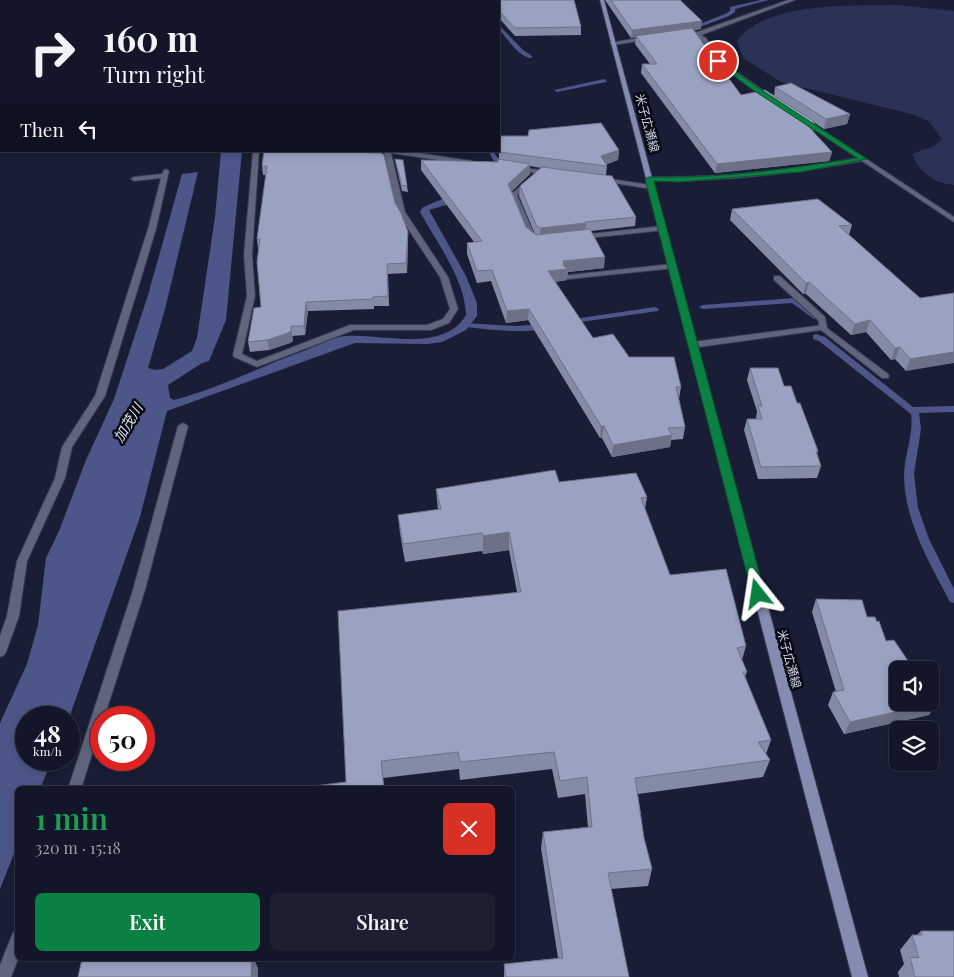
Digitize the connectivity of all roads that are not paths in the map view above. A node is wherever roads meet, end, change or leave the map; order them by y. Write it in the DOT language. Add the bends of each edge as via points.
graph roads {
  1 [pos="602,0"];
  2 [pos="792,0"];
  3 [pos="697,34"];
  4 [pos="676,35"];
  5 [pos="658,37"];
  6 [pos="614,43"];
  7 [pos="773,100"];
  8 [pos="794,113"];
  9 [pos="256,152"];
  10 [pos="388,152"];
  11 [pos="395,152"];
  12 [pos="864,159"];
  13 [pos="481,164"];
  14 [pos="506,167"];
  15 [pos="539,172"];
  16 [pos="557,174"];
  17 [pos="134,179"];
  18 [pos="595,179"];
  19 [pos="650,183"];
  20 [pos="954,220"];
  21 [pos="662,228"];
  22 [pos="567,239"];
  23 [pos="538,242"];
  24 [pos="672,266"];
  25 [pos="569,277"];
  26 [pos="777,278"];
  27 [pos="823,327"];
  28 [pos="692,345"];
  29 [pos="885,376"];
  30 [pos="183,426"];
  31 [pos="0,652"];
  32 [pos="75,786"];
  33 [pos="15,946"];
  34 [pos="3,977"];
  35 [pos="860,977"];
  1 -- 6 [label="main road, 米子広瀬線"];
  2 -- 3 [label="street"];
  3 -- 4 [label="street"];
  3 -- 7 [label="street" via="704,38 718,61"];
  5 -- 6 [label="street"];
  6 -- 19 [label="main road, 米子広瀬線"];
  8 -- 12 [label="street"];
  9 -- 10 [label="street" via="248,255 251,296 238,356 257,364 353,327 428,328 446,321 454,309 444,276 401,212"];
  11 -- 13 [label="street"];
  12 -- 19 [label="street" via="801,169"];
  12 -- 20 [label="street"];
  14 -- 15 [label="street"];
  15 -- 16 [label="street"];
  15 -- 23 [label="street" via="513,195 531,238"];
  17 -- 31 [label="street" via="166,174 100,396 67,447 60,478 22,561 13,616"];
  18 -- 19 [label="street"];
  19 -- 21 [label="main road, 米子広瀬線"];
  21 -- 22 [label="street"];
  21 -- 24 [label="main road, 米子広瀬線"];
  24 -- 25 [label="street"];
  24 -- 28 [label="main road, 米子広瀬線"];
  26 -- 27 [label="street" via="822,319"];
  27 -- 28 [label="street"];
  27 -- 29 [label="street"];
  28 -- 35 [label="main road, 米子広瀬線"];
  30 -- 32 [label="street" via="139,590"];
  33 -- 34 [label="street"];
}
